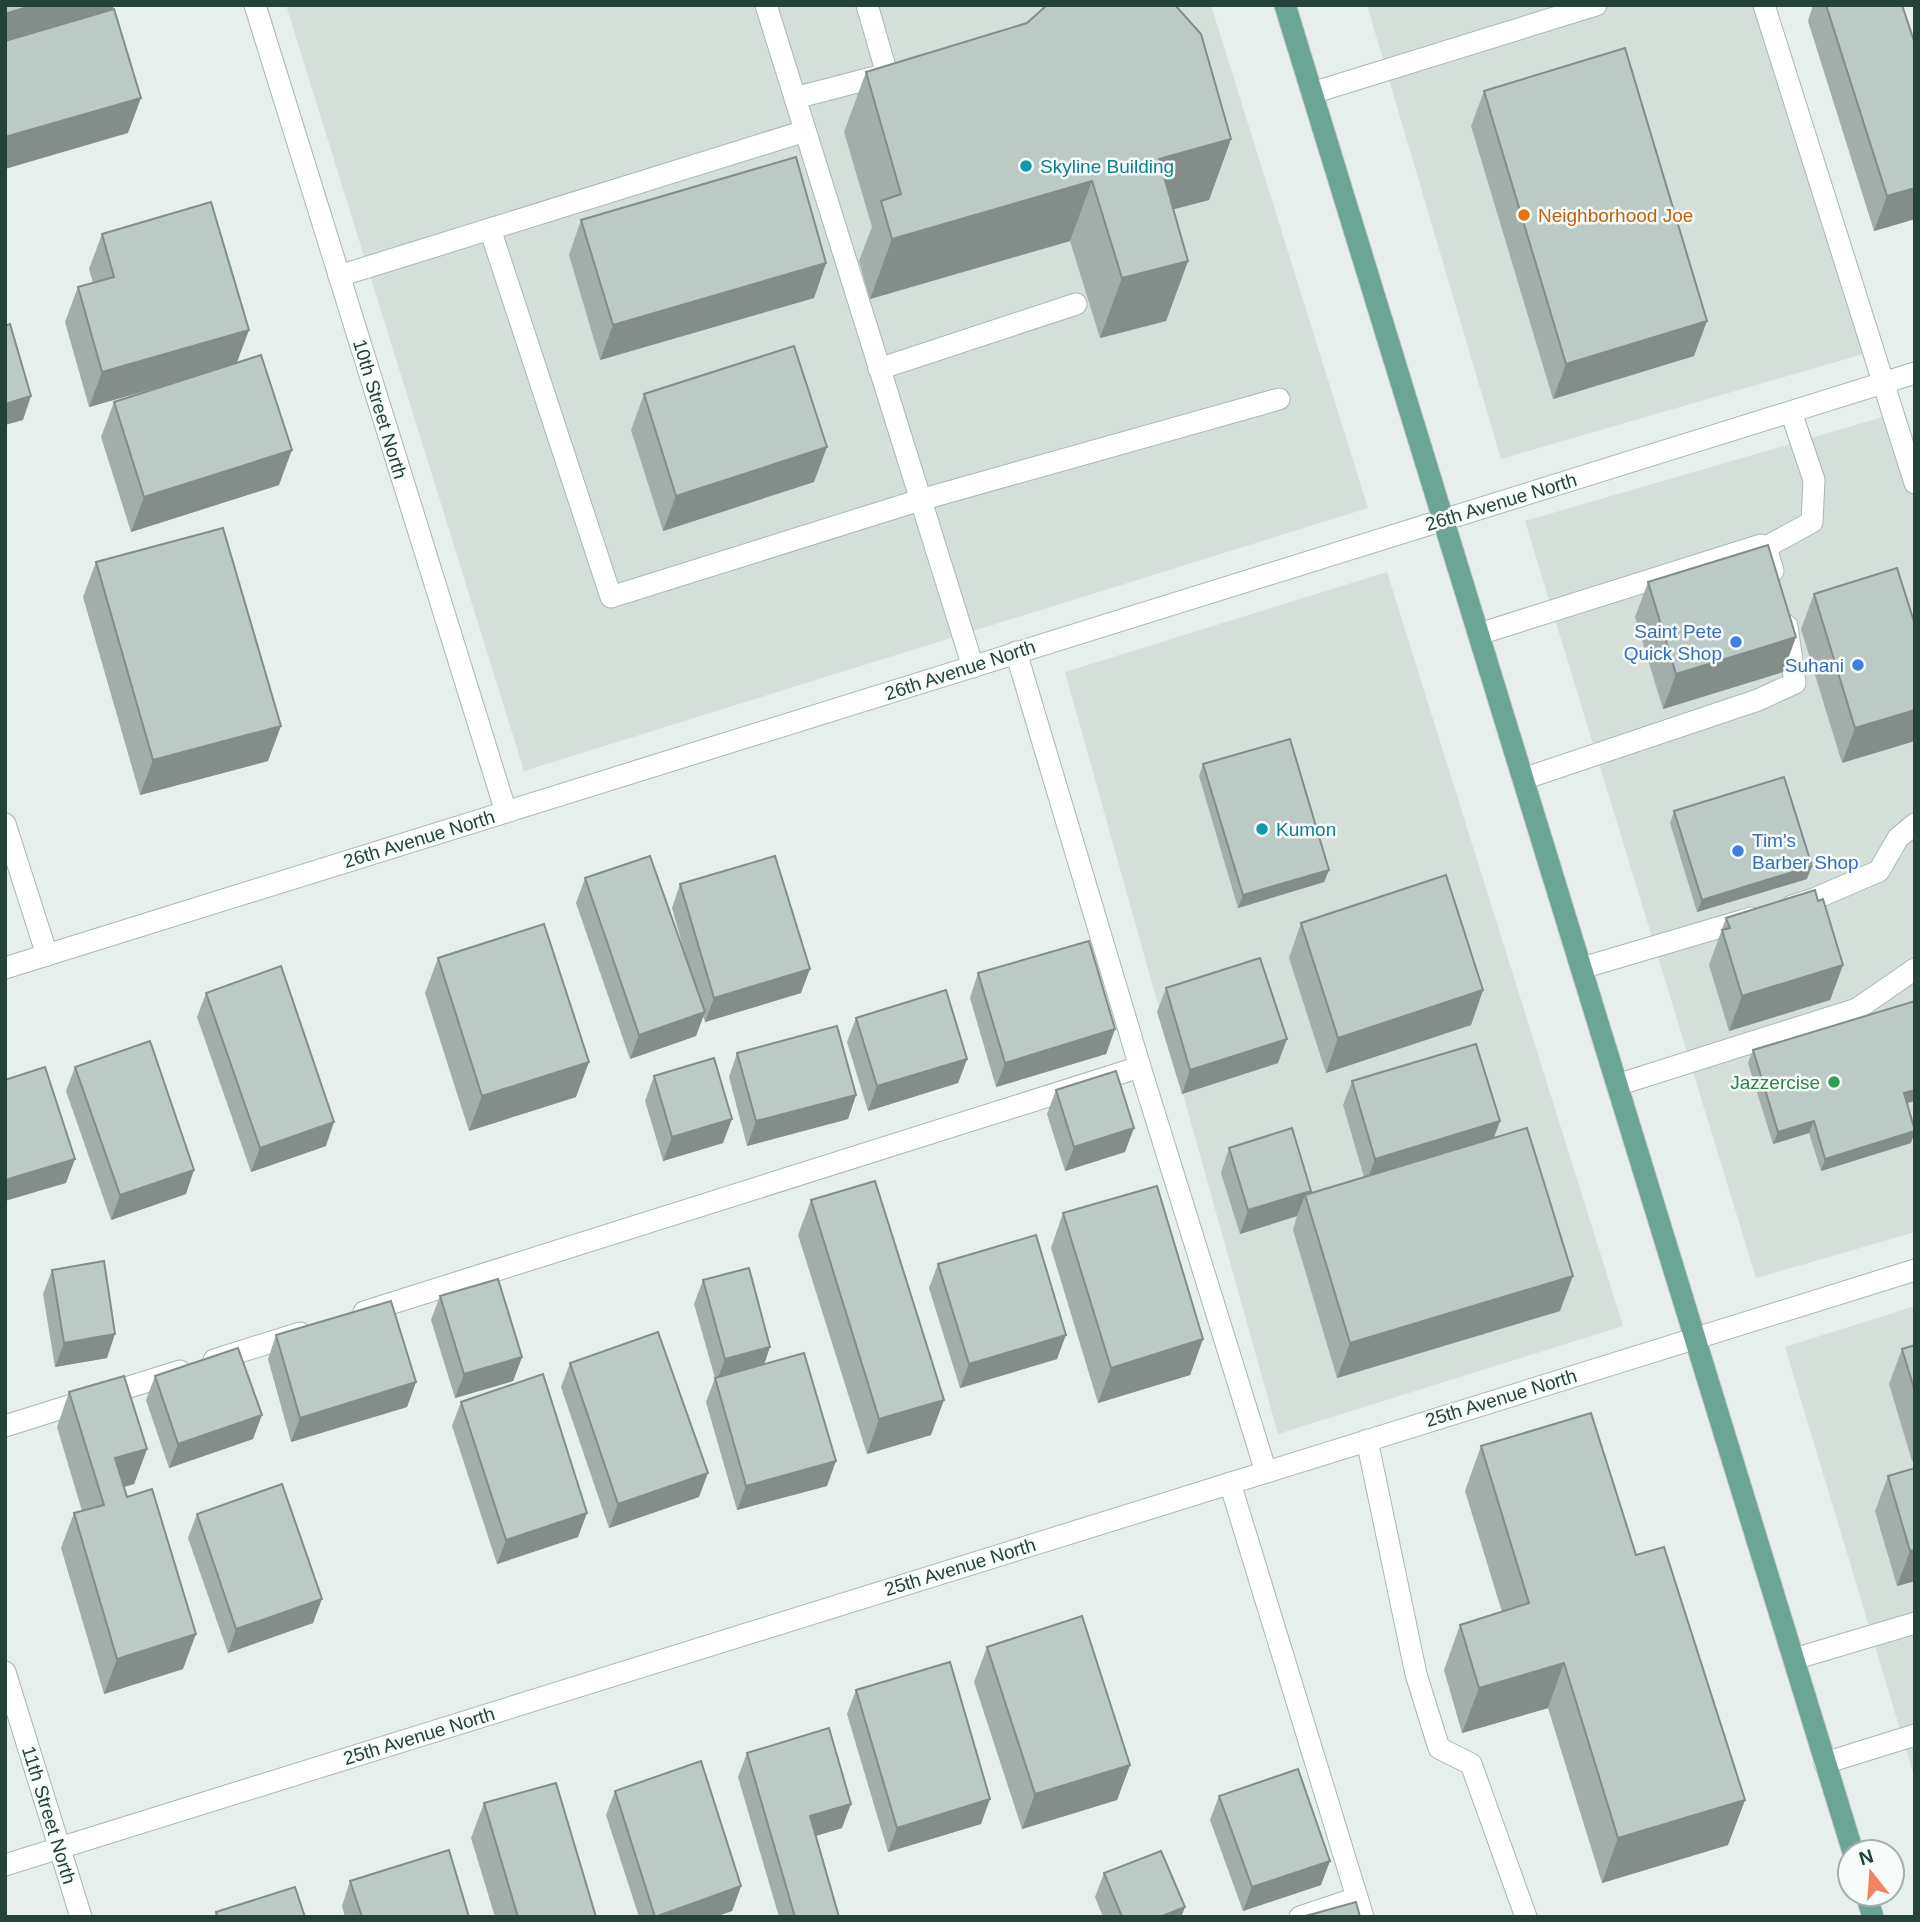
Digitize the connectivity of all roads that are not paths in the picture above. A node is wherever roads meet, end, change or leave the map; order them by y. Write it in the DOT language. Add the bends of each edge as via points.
graph roads {
  1 [pos="255,5"];
  2 [pos="766,5"];
  3 [pos="867,5"];
  4 [pos="1285,5"];
  5 [pos="1596,5"];
  6 [pos="1764,5"];
  7 [pos="912,67"];
  8 [pos="887,74"];
  9 [pos="1312,93"];
  10 [pos="795,98"];
  11 [pos="805,131"];
  12 [pos="490,229"];
  13 [pos="339,276"];
  14 [pos="1076,304"];
  15 [pos="879,369"];
  16 [pos="1915,373"];
  17 [pos="1885,382"];
  18 [pos="1279,399"];
  19 [pos="1791,412"];
  20 [pos="1915,483"];
  21 [pos="920,500"];
  22 [pos="1444,520"];
  23 [pos="1766,547"];
  24 [pos="1777,585"];
  25 [pos="1785,610"];
  26 [pos="1479,635"];
  27 [pos="1016,652"];
  28 [pos="973,667"];
  29 [pos="1523,779"];
  30 [pos="506,812"];
  31 [pos="5,824"];
  32 [pos="1915,824"];
  33 [pos="47,954"];
  34 [pos="5,968"];
  35 [pos="1582,968"];
  36 [pos="1915,969"];
  37 [pos="1140,1067"];
  38 [pos="1617,1085"];
  39 [pos="1915,1269"];
  40 [pos="348,1317"];
  41 [pos="322,1326"];
  42 [pos="1695,1338"];
  43 [pos="5,1426"];
  44 [pos="1367,1440"];
  45 [pos="1266,1472"];
  46 [pos="1230,1483"];
  47 [pos="1915,1623"];
  48 [pos="1794,1659"];
  49 [pos="5,1672"];
  50 [pos="1915,1735"];
  51 [pos="1825,1763"];
  52 [pos="1849,1838"];
  53 [pos="60,1848"];
  54 [pos="5,1864"];
  55 [pos="1360,1908"];
  56 [pos="81,1917"];
  57 [pos="1300,1917"];
  58 [pos="1526,1917"];
  1 -- 13 [label="street, 10th Street North"];
  2 -- 10 [label="street"];
  3 -- 8 [label="street"];
  4 -- 9 [label="main road"];
  5 -- 9 [label="street"];
  6 -- 17 [label="street"];
  7 -- 8 [label="street"];
  8 -- 10 [label="street"];
  9 -- 22 [label="main road"];
  10 -- 11 [label="street"];
  11 -- 12 [label="street"];
  11 -- 15 [label="street"];
  12 -- 13 [label="street"];
  12 -- 21 [label="street" via="611,597"];
  13 -- 30 [label="street, 10th Street North"];
  14 -- 15 [label="street"];
  15 -- 21 [label="street"];
  16 -- 17 [label="street, 26th Avenue North"];
  17 -- 19 [label="street, 26th Avenue North"];
  17 -- 20 [label="street"];
  18 -- 21 [label="street"];
  19 -- 22 [label="street, 26th Avenue North"];
  19 -- 23 [label="street" via="1814,480 1812,522"];
  21 -- 28 [label="street"];
  22 -- 26 [label="main road"];
  22 -- 27 [label="street, 26th Avenue North"];
  23 -- 24 [label="street"];
  23 -- 26 [label="street" via="1760,545"];
  25 -- 29 [label="street" via="1795,683 1758,700"];
  26 -- 29 [label="main road"];
  27 -- 28 [label="street, 26th Avenue North"];
  27 -- 37 [label="street"];
  28 -- 30 [label="street, 26th Avenue North"];
  29 -- 35 [label="main road"];
  30 -- 33 [label="street, 26th Avenue North"];
  31 -- 33 [label="street"];
  32 -- 35 [label="street" via="1898,838 1878,871 1814,899"];
  33 -- 34 [label="street, 26th Avenue North"];
  35 -- 38 [label="main road"];
  36 -- 38 [label="street" via="1857,1009"];
  37 -- 40 [label="street"];
  37 -- 45 [label="street"];
  38 -- 42 [label="main road"];
  39 -- 42 [label="street, 25th Avenue North"];
  41 -- 43 [label="street"];
  42 -- 44 [label="street, 25th Avenue North"];
  42 -- 48 [label="main road"];
  44 -- 45 [label="street, 25th Avenue North"];
  44 -- 58 [label="street" via="1416,1674 1439,1748 1471,1764"];
  45 -- 46 [label="street, 25th Avenue North"];
  46 -- 53 [label="street, 25th Avenue North"];
  46 -- 55 [label="street"];
  47 -- 48 [label="street"];
  48 -- 51 [label="main road"];
  49 -- 53 [label="street, 11th Street North"];
  50 -- 51 [label="street"];
  51 -- 52 [label="main road"];
  53 -- 54 [label="street, 25th Avenue North"];
  53 -- 56 [label="street, 11th Street North"];
  55 -- 57 [label="street"];
}
